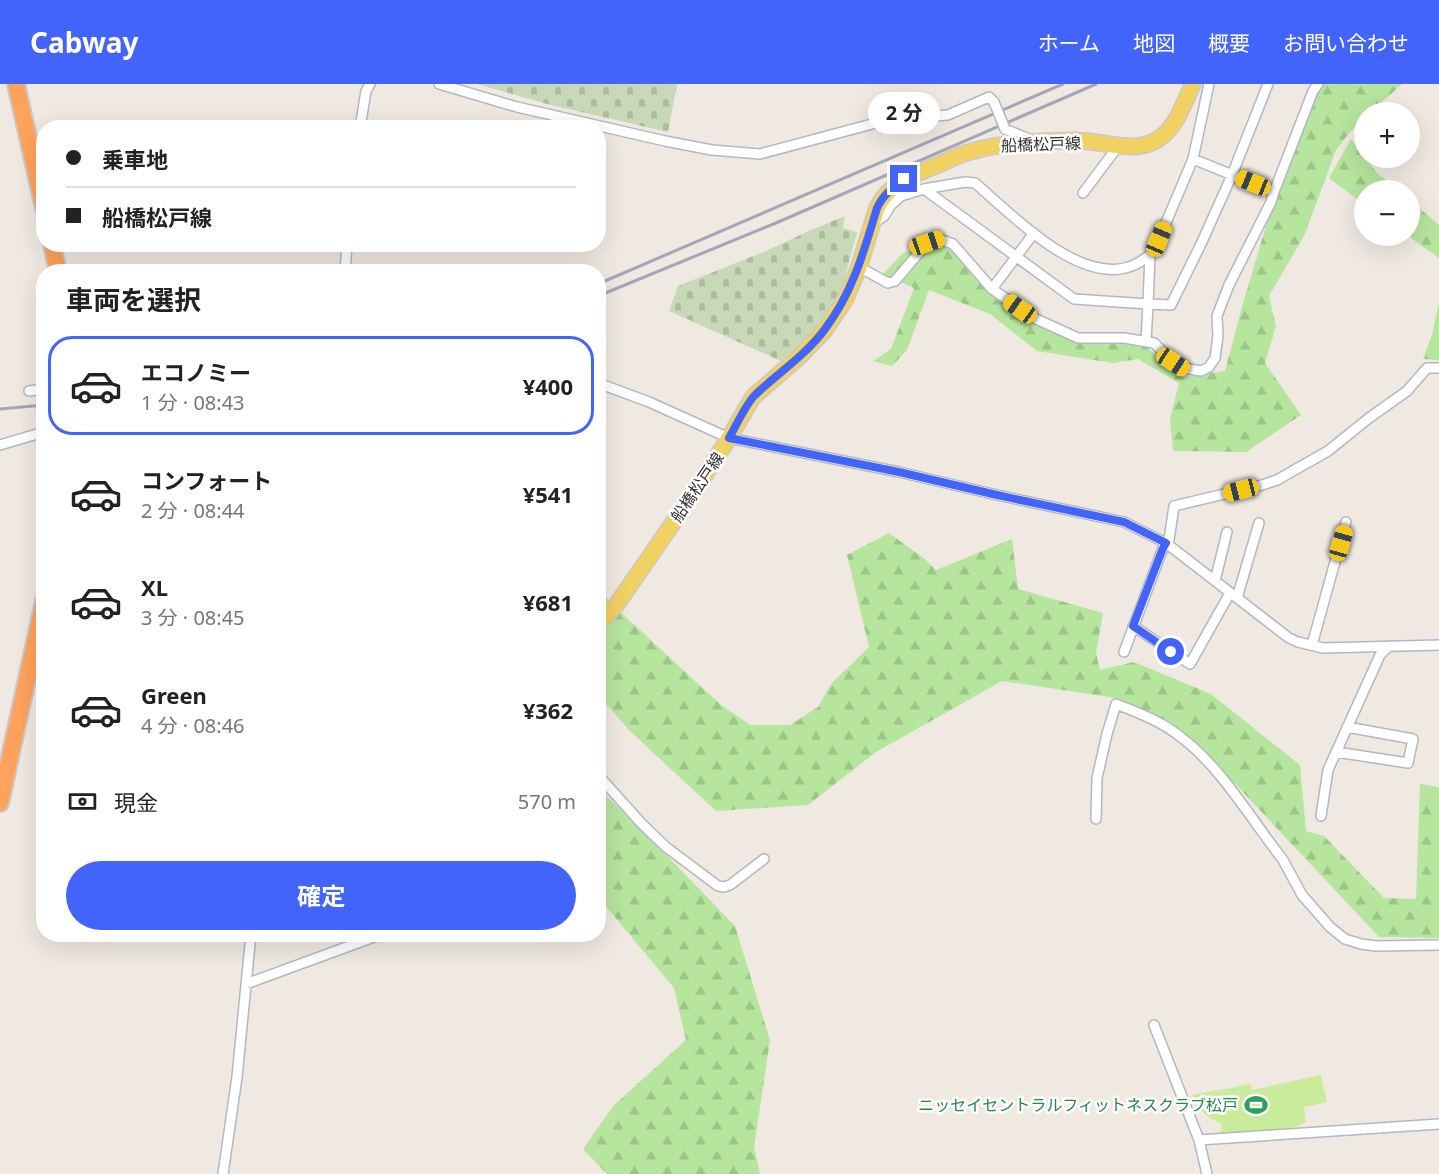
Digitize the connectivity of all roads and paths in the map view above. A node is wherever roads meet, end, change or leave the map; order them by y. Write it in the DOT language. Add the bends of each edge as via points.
graph roads {
  1 [pos="16,84"];
  2 [pos="370,84"];
  3 [pos="439,84"];
  4 [pos="1193,84"];
  5 [pos="1209,84"];
  6 [pos="1268,84"];
  7 [pos="1318,84"];
  8 [pos="361,120"];
  9 [pos="574,120"];
  10 [pos="606,127"];
  11 [pos="1034,142"];
  12 [pos="1119,146"];
  13 [pos="1193,159"];
  14 [pos="36,173"];
  15 [pos="1232,175"];
  16 [pos="924,189"];
  17 [pos="1083,192"];
  18 [pos="1274,192"];
  19 [pos="872,224"];
  20 [pos="1034,233"];
  21 [pos="1150,255"];
  22 [pos="1016,256"];
  23 [pos="859,267"];
  24 [pos="992,289"];
  25 [pos="1148,304"];
  26 [pos="1146,341"];
  27 [pos="1439,368"];
  28 [pos="606,386"];
  29 [pos="36,390"];
  30 [pos="29,391"];
  31 [pos="36,434"];
  32 [pos="729,438"];
  33 [pos="0,445"];
  34 [pos="1346,522"];
  35 [pos="1258,523"];
  36 [pos="1227,532"];
  37 [pos="1166,543"];
  38 [pos="1215,581"];
  39 [pos="1234,596"];
  40 [pos="606,615"];
  41 [pos="1133,626"];
  42 [pos="36,638"];
  43 [pos="1312,645"];
  44 [pos="1439,645"];
  45 [pos="1389,646"];
  46 [pos="1124,652"];
  47 [pos="1347,727"];
  48 [pos="1336,752"];
  49 [pos="606,784"];
  50 [pos="0,803"];
  51 [pos="1321,816"];
  52 [pos="1096,819"];
  53 [pos="765,859"];
  54 [pos="250,942"];
  55 [pos="360,942"];
  56 [pos="1439,945"];
  57 [pos="246,984"];
  58 [pos="1155,1026"];
  59 [pos="1439,1124"];
  60 [pos="1199,1140"];
  61 [pos="223,1174"];
  62 [pos="1207,1174"];
  1 -- 14 [label="highway"];
  2 -- 8 [label="street"];
  3 -- 9 [label="street, bridge"];
  4 -- 12 [label="main road, 船橋松戸線" via="1168,130 1143,146"];
  5 -- 13 [label="street"];
  6 -- 15 [label="street"];
  7 -- 18 [label="street"];
  10 -- 11 [label="street, bridge" via="712,150 760,154 887,120 948,115 989,97 1005,129"];
  11 -- 12 [label="main road, 船橋松戸線" via="1082,141"];
  11 -- 19 [label="main road, 船橋松戸線" via="972,151 904,179 881,200"];
  12 -- 17 [label="street"];
  13 -- 15 [label="street"];
  13 -- 21 [label="street"];
  15 -- 18 [label="street"];
  15 -- 25 [label="street" via="1171,305"];
  16 -- 19 [label="street" via="901,196"];
  16 -- 20 [label="street" via="975,183"];
  16 -- 22 [label="street"];
  18 -- 26 [label="street" via="1229,285 1218,316 1215,358 1209,368 1184,368 1154,343"];
  19 -- 23 [label="main road, 船橋松戸線"];
  20 -- 21 [label="street" via="1060,253 1102,269 1126,268"];
  20 -- 22 [label="street"];
  21 -- 25 [label="street"];
  22 -- 24 [label="street"];
  22 -- 25 [label="street" via="1074,299"];
  23 -- 24 [label="street" via="888,284 895,281 927,243 939,238 953,244"];
  23 -- 32 [label="main road, 船橋松戸線" via="845,300 824,331 753,397"];
  24 -- 26 [label="street" via="1034,318 1078,338"];
  25 -- 26 [label="street"];
  27 -- 37 [label="street" via="1427,368 1407,391 1328,451 1277,480 1174,506"];
  28 -- 32 [label="street"];
  29 -- 30 [label="street"];
  31 -- 33 [label="street"];
  32 -- 37 [label="street" via="1124,522"];
  32 -- 40 [label="main road, 船橋松戸線"];
  34 -- 43 [label="street"];
  35 -- 39 [label="street"];
  36 -- 38 [label="street"];
  37 -- 38 [label="street"];
  37 -- 41 [label="street"];
  38 -- 39 [label="street"];
  39 -- 41 [label="street" via="1190,664"];
  39 -- 43 [label="street" via="1288,638"];
  41 -- 46 [label="street"];
  42 -- 50 [label="highway"];
  43 -- 45 [label="street"];
  44 -- 45 [label="street"];
  45 -- 47 [label="street" via="1380,655"];
  47 -- 48 [label="street"];
  47 -- 48 [label="street" via="1413,739 1407,763"];
  48 -- 51 [label="street" via="1328,770"];
  49 -- 53 [label="street" via="666,847 718,886 730,885"];
  52 -- 56 [label="street" via="1097,778 1116,704 1150,718 1182,738 1207,761 1274,848 1302,895 1345,939 1376,946"];
  54 -- 57 [label="street"];
  55 -- 57 [label="street"];
  57 -- 61 [label="street"];
  58 -- 60 [label="street"];
  59 -- 60 [label="street"];
  60 -- 62 [label="street"];
}
